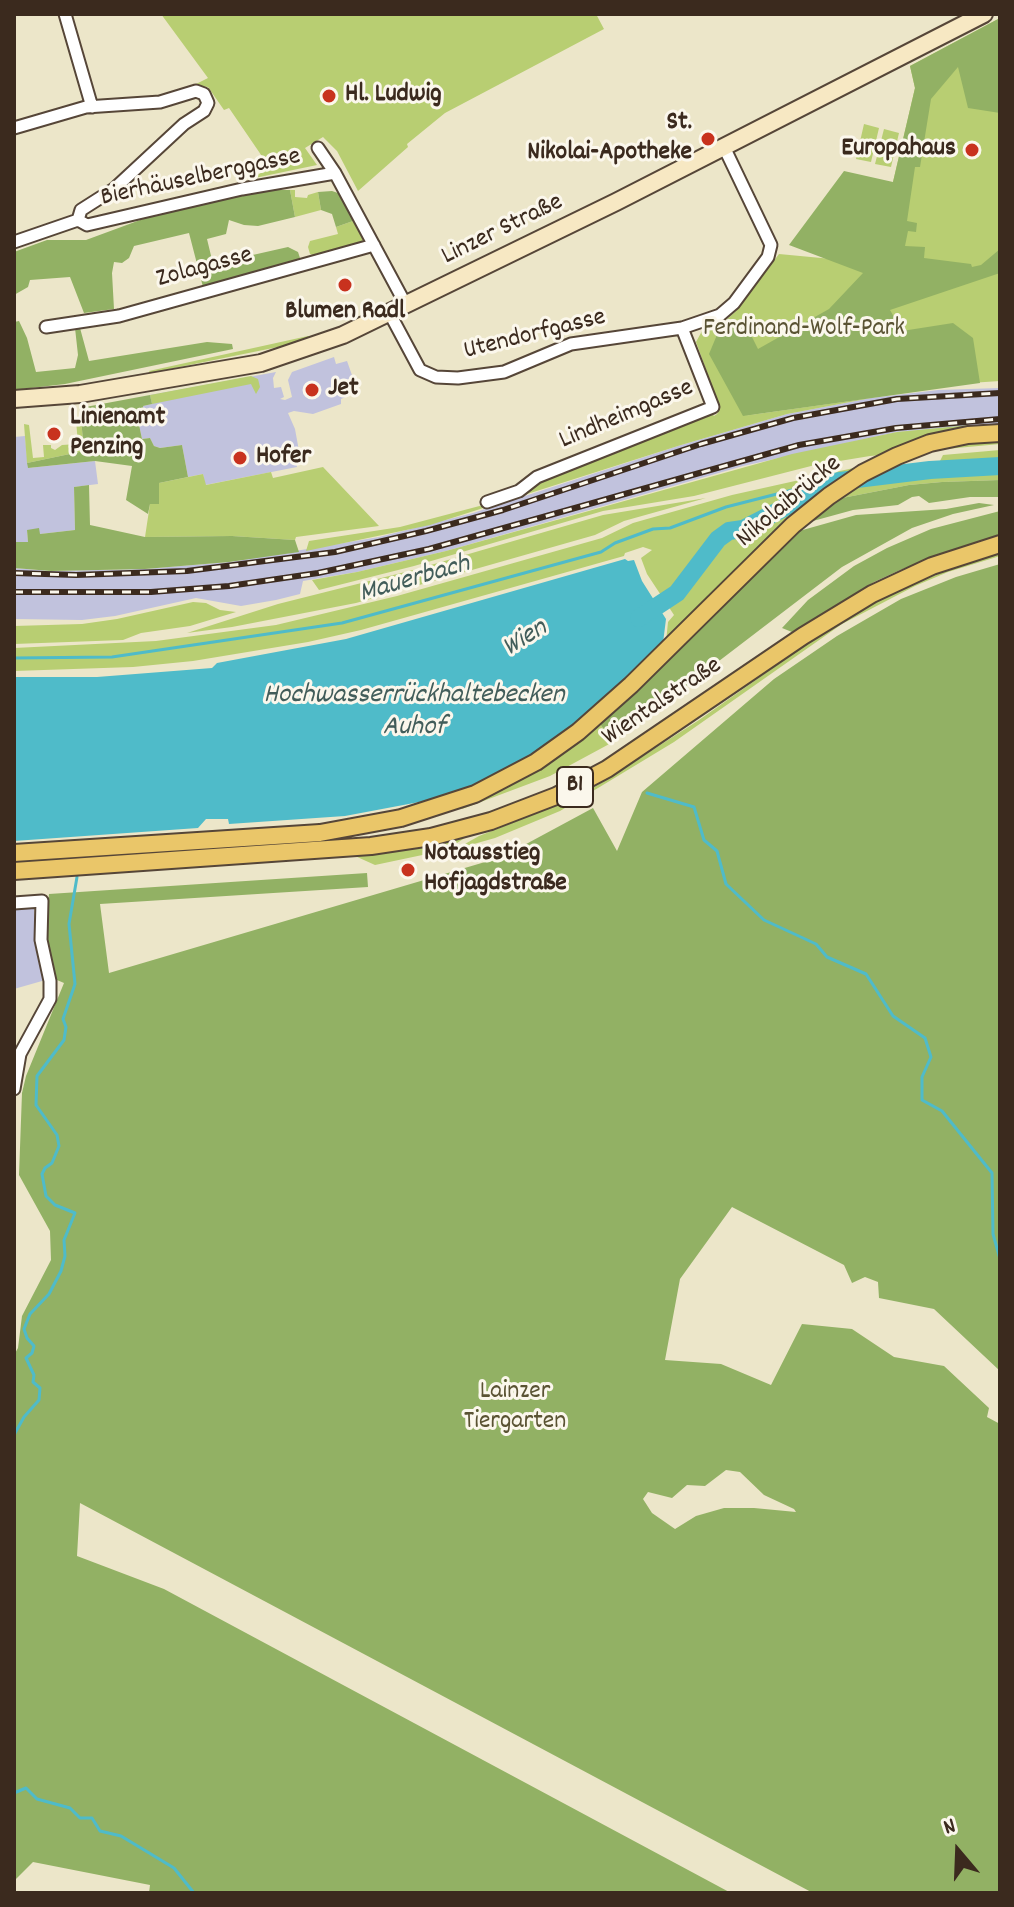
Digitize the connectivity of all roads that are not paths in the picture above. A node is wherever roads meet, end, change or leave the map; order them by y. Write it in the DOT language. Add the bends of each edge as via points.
graph roads {
  1 [pos="65,14"];
  2 [pos="984,14"];
  3 [pos="92,107"];
  4 [pos="14,128"];
  5 [pos="724,147"];
  6 [pos="318,148"];
  7 [pos="335,173"];
  8 [pos="78,220"];
  9 [pos="14,242"];
  10 [pos="374,245"];
  11 [pos="406,305"];
  12 [pos="390,314"];
  13 [pos="46,327"];
  14 [pos="682,328"];
  15 [pos="14,399"];
  16 [pos="1000,433"];
  17 [pos="487,502"];
  18 [pos="1000,544"];
  19 [pos="578,732"];
  20 [pos="14,853"];
  21 [pos="14,871"];
  22 [pos="14,903"];
  23 [pos="14,1089"];
  1 -- 3 [label="street"];
  2 -- 5 [label="main road, Linzer Straße"];
  3 -- 4 [label="street, Bierhäuselberggasse"];
  3 -- 8 [label="street, Bierhäuselberggasse" via="160,102 196,91 208,103 114,189 81,210"];
  5 -- 11 [label="main road, Linzer Straße"];
  5 -- 14 [label="street, Utendorfgasse" via="770,251 728,309"];
  6 -- 7 [label="street"];
  7 -- 8 [label="street, Bierhäuselberggasse" via="95,224"];
  7 -- 10 [label="street"];
  8 -- 9 [label="street"];
  10 -- 11 [label="street"];
  10 -- 13 [label="street, Zolagasse" via="119,316"];
  11 -- 12 [label="main road, Linzer Straße"];
  12 -- 14 [label="street, Utendorfgasse" via="420,370 436,377 504,372 571,344"];
  12 -- 15 [label="main road, Linzer Straße" via="261,363 80,394"];
  14 -- 17 [label="street, Lindheimgasse" via="713,407"];
  16 -- 19 [label="main road, Nikolaibrücke / B1" via="930,443 863,473 829,496"];
  18 -- 21 [label="main road, Wientalstraße / B1" via="932,566 872,594 607,769 491,821 371,846"];
  19 -- 20 [label="main road, Wientalstraße / B1" via="499,782 401,818 320,833"];
  22 -- 23 [label="street" via="42,901 41,940 50,981 50,999 20,1054"];
}
